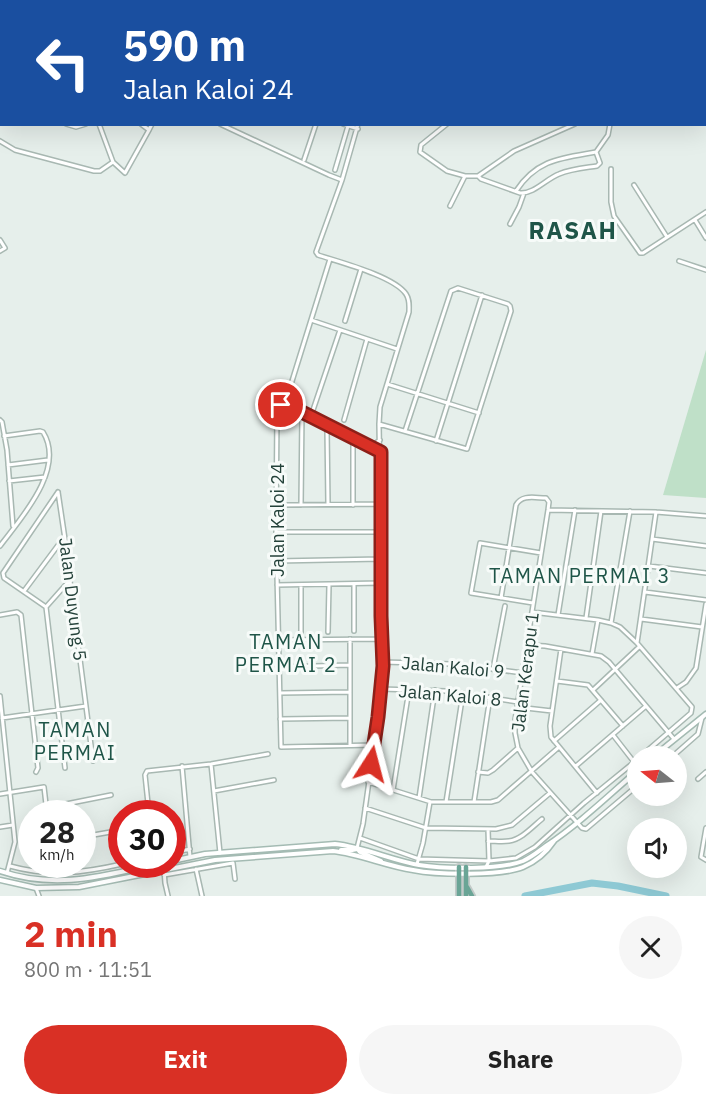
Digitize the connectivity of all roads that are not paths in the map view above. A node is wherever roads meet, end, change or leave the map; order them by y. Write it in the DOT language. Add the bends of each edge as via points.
graph roads {
  1 [pos="100,126"];
  2 [pos="143,126"];
  3 [pos="151,126"];
  4 [pos="224,126"];
  5 [pos="315,126"];
  6 [pos="348,126"];
  7 [pos="445,126"];
  8 [pos="570,126"];
  9 [pos="610,126"];
  10 [pos="358,127"];
  11 [pos="149,130"];
  12 [pos="0,141"];
  13 [pos="596,152"];
  14 [pos="304,160"];
  15 [pos="113,162"];
  16 [pos="611,169"];
  17 [pos="335,170"];
  18 [pos="465,176"];
  19 [pos="478,176"];
  20 [pos="342,180"];
  21 [pos="634,185"];
  22 [pos="516,191"];
  23 [pos="524,193"];
  24 [pos="450,206"];
  25 [pos="706,212"];
  26 [pos="695,220"];
  27 [pos="510,224"];
  28 [pos="667,237"];
  29 [pos="706,238"];
  30 [pos="0,240"];
  31 [pos="0,251"];
  32 [pos="330,259"];
  33 [pos="679,261"];
  34 [pos="361,269"];
  35 [pos="706,270"];
  36 [pos="482,295"];
  37 [pos="311,320"];
  38 [pos="345,321"];
  39 [pos="340,330"];
  40 [pos="367,339"];
  41 [pos="397,349"];
  42 [pos="387,384"];
  43 [pos="417,393"];
  44 [pos="448,403"];
  45 [pos="300,411"];
  46 [pos="479,413"];
  47 [pos="310,416"];
  48 [pos="0,420"];
  49 [pos="344,420"];
  50 [pos="379,424"];
  51 [pos="329,425"];
  52 [pos="405,431"];
  53 [pos="4,436"];
  54 [pos="354,439"];
  55 [pos="380,440"];
  56 [pos="436,441"];
  57 [pos="370,447"];
  58 [pos="381,452"];
  59 [pos="48,460"];
  60 [pos="0,464"];
  61 [pos="8,464"];
  62 [pos="45,477"];
  63 [pos="9,481"];
  64 [pos="328,504"];
  65 [pos="380,504"];
  66 [pos="302,505"];
  67 [pos="353,505"];
  68 [pos="276,506"];
  69 [pos="548,510"];
  70 [pos="574,510"];
  71 [pos="601,511"];
  72 [pos="630,511"];
  73 [pos="656,512"];
  74 [pos="706,516"];
  75 [pos="14,528"];
  76 [pos="276,532"];
  77 [pos="381,532"];
  78 [pos="65,539"];
  79 [pos="652,539"];
  80 [pos="0,546"];
  81 [pos="706,546"];
  82 [pos="509,548"];
  83 [pos="541,554"];
  84 [pos="381,559"];
  85 [pos="277,561"];
  86 [pos="648,566"];
  87 [pos="706,573"];
  88 [pos="70,580"];
  89 [pos="381,583"];
  90 [pos="277,585"];
  91 [pos="302,585"];
  92 [pos="328,585"];
  93 [pos="354,585"];
  94 [pos="23,592"];
  95 [pos="645,592"];
  96 [pos="501,598"];
  97 [pos="706,602"];
  98 [pos="533,603"];
  99 [pos="504,606"];
  100 [pos="46,607"];
  101 [pos="532,612"];
  102 [pos="0,615"];
  103 [pos="558,615"];
  104 [pos="586,618"];
  105 [pos="641,619"];
  106 [pos="598,620"];
  107 [pos="611,623"];
  108 [pos="704,625"];
  109 [pos="354,631"];
  110 [pos="328,632"];
  111 [pos="302,633"];
  112 [pos="350,639"];
  113 [pos="382,639"];
  114 [pos="278,640"];
  115 [pos="639,644"];
  116 [pos="527,645"];
  117 [pos="561,649"];
  118 [pos="592,654"];
  119 [pos="383,662"];
  120 [pos="350,665"];
  121 [pos="279,667"];
  122 [pos="493,670"];
  123 [pos="615,670"];
  124 [pos="523,673"];
  125 [pos="556,681"];
  126 [pos="381,688"];
  127 [pos="677,688"];
  128 [pos="409,690"];
  129 [pos="435,690"];
  130 [pos="592,690"];
  131 [pos="350,692"];
  132 [pos="280,693"];
  133 [pos="463,693"];
  134 [pos="0,696"];
  135 [pos="490,697"];
  136 [pos="601,700"];
  137 [pos="518,702"];
  138 [pos="86,706"];
  139 [pos="646,706"];
  140 [pos="517,707"];
  141 [pos="58,710"];
  142 [pos="552,711"];
  143 [pos="33,713"];
  144 [pos="704,715"];
  145 [pos="2,718"];
  146 [pos="350,718"];
  147 [pos="280,719"];
  148 [pos="623,726"];
  149 [pos="687,728"];
  150 [pos="669,733"];
  151 [pos="612,735"];
  152 [pos="697,736"];
  153 [pos="674,739"];
  154 [pos="554,741"];
  155 [pos="350,745"];
  156 [pos="374,745"];
  157 [pos="653,746"];
  158 [pos="666,746"];
  159 [pos="685,746"];
  160 [pos="559,747"];
  161 [pos="518,748"];
  162 [pos="627,751"];
  163 [pos="268,754"];
  164 [pos="93,761"];
  165 [pos="211,764"];
  166 [pos="182,766"];
  167 [pos="576,766"];
  168 [pos="65,768"];
  169 [pos="627,768"];
  170 [pos="36,772"];
  171 [pos="478,772"];
  172 [pos="532,772"];
  173 [pos="706,772"];
  174 [pos="627,779"];
  175 [pos="698,779"];
  176 [pos="274,780"];
  177 [pos="368,782"];
  178 [pos="393,790"];
  179 [pos="214,791"];
  180 [pos="10,792"];
  181 [pos="550,793"];
  182 [pos="597,793"];
  183 [pos="0,794"];
  184 [pos="627,794"];
  185 [pos="111,795"];
  186 [pos="419,798"];
  187 [pos="46,800"];
  188 [pos="91,800"];
  189 [pos="148,800"];
  190 [pos="430,802"];
  191 [pos="446,802"];
  192 [pos="474,802"];
  193 [pos="365,808"];
  194 [pos="570,816"];
  195 [pos="542,819"];
  196 [pos="576,823"];
  197 [pos="14,825"];
  198 [pos="0,827"];
  199 [pos="426,828"];
  200 [pos="706,828"];
  201 [pos="488,829"];
  202 [pos="360,838"];
  203 [pos="488,841"];
  204 [pos="554,841"];
  205 [pos="357,848"];
  206 [pos="190,849"];
  207 [pos="186,850"];
  208 [pos="333,851"];
  209 [pos="220,853"];
  210 [pos="190,857"];
  211 [pos="186,858"];
  212 [pos="419,859"];
  213 [pos="706,860"];
  214 [pos="489,861"];
  215 [pos="383,864"];
  216 [pos="417,864"];
  217 [pos="10,866"];
  218 [pos="186,866"];
  219 [pos="466,867"];
  220 [pos="486,867"];
  221 [pos="18,869"];
  222 [pos="196,869"];
  223 [pos="459,870"];
  224 [pos="0,871"];
  225 [pos="186,871"];
  226 [pos="7,873"];
  227 [pos="466,873"];
  228 [pos="108,874"];
  229 [pos="124,878"];
  230 [pos="165,878"];
  231 [pos="0,879"];
  232 [pos="235,879"];
  233 [pos="463,884"];
  234 [pos="36,888"];
  235 [pos="39,896"];
  236 [pos="168,896"];
  237 [pos="202,896"];
  238 [pos="459,896"];
  239 [pos="466,896"];
  240 [pos="472,896"];
  1 -- 15 [label="street"];
  2 -- 11 [label="street"];
  3 -- 11 [label="street"];
  4 -- 20 [label="street"];
  5 -- 14 [label="street"];
  6 -- 10 [label="street"];
  6 -- 17 [label="street"];
  7 -- 18 [label="street" via="422,145 420,152 443,170"];
  8 -- 19 [label="street" via="514,151"];
  9 -- 13 [label="street"];
  10 -- 20 [label="street"];
  11 -- 15 [label="street" via="125,173"];
  12 -- 15 [label="street" via="15,150 94,171"];
  13 -- 22 [label="street" via="548,162"];
  13 -- 23 [label="street" via="600,163 597,166 561,173"];
  16 -- 28 [label="street" via="614,216 638,251 643,253"];
  18 -- 19 [label="street"];
  18 -- 24 [label="street"];
  19 -- 22 [label="street"];
  20 -- 32 [label="street" via="316,252"];
  21 -- 28 [label="street"];
  22 -- 23 [label="street"];
  23 -- 27 [label="street"];
  25 -- 26 [label="street"];
  26 -- 28 [label="street"];
  26 -- 29 [label="street"];
  30 -- 31 [label="street" via="5,248"];
  32 -- 34 [label="street"];
  32 -- 37 [label="street"];
  33 -- 35 [label="street"];
  34 -- 38 [label="street"];
  34 -- 41 [label="street" via="405,291 409,312"];
  36 -- 43 [label="street" via="458,288 451,291"];
  36 -- 44 [label="street"];
  36 -- 46 [label="street" via="508,304 511,311"];
  37 -- 39 [label="street"];
  37 -- 45 [label="street" via="288,394 300,404"];
  39 -- 40 [label="street"];
  39 -- 47 [label="street"];
  40 -- 41 [label="street"];
  40 -- 49 [label="street"];
  41 -- 42 [label="street"];
  42 -- 43 [label="street"];
  42 -- 50 [label="street"];
  43 -- 44 [label="street"];
  43 -- 52 [label="street"];
  44 -- 46 [label="street"];
  44 -- 56 [label="street"];
  45 -- 47 [label="street"];
  45 -- 66 [label="street"];
  45 -- 68 [label="street, Jalan Kaloi 24" via="286,404 281,405 277,414"];
  46 -- 56 [label="street" via="467,450"];
  47 -- 51 [label="street"];
  48 -- 53 [label="street"];
  50 -- 52 [label="street"];
  50 -- 55 [label="street"];
  51 -- 54 [label="street"];
  51 -- 64 [label="street"];
  52 -- 56 [label="street"];
  53 -- 59 [label="street" via="43,432"];
  53 -- 61 [label="street"];
  54 -- 57 [label="street"];
  54 -- 67 [label="street"];
  55 -- 57 [label="street"];
  55 -- 58 [label="street"];
  57 -- 58 [label="street"];
  58 -- 65 [label="street"];
  59 -- 61 [label="street"];
  59 -- 62 [label="street"];
  60 -- 61 [label="street"];
  61 -- 63 [label="street"];
  62 -- 63 [label="street"];
  62 -- 75 [label="street"];
  63 -- 75 [label="street"];
  64 -- 66 [label="street"];
  64 -- 67 [label="street"];
  65 -- 67 [label="street"];
  65 -- 77 [label="street"];
  66 -- 68 [label="street"];
  68 -- 76 [label="street, Jalan Kaloi 24"];
  69 -- 70 [label="street"];
  69 -- 82 [label="street, Jalan Kerapu 1" via="546,498 518,501"];
  69 -- 83 [label="street, Jalan Kerapu 1"];
  70 -- 71 [label="street"];
  70 -- 103 [label="street"];
  71 -- 72 [label="street"];
  71 -- 104 [label="street"];
  72 -- 73 [label="street"];
  72 -- 107 [label="street"];
  73 -- 74 [label="street"];
  73 -- 79 [label="street"];
  75 -- 80 [label="street"];
  76 -- 77 [label="street"];
  76 -- 85 [label="street, Jalan Kaloi 24"];
  77 -- 84 [label="street"];
  78 -- 88 [label="street, Jalan Duyung 5"];
  78 -- 94 [label="street"];
  78 -- 94 [label="street, Jalan Duyung 5" via="58,492 3,573"];
  79 -- 81 [label="street"];
  79 -- 86 [label="street"];
  82 -- 83 [label="street"];
  82 -- 96 [label="street"];
  82 -- 96 [label="street" via="480,543 471,593"];
  83 -- 98 [label="street, Jalan Kerapu 1"];
  84 -- 85 [label="street"];
  84 -- 89 [label="street"];
  85 -- 90 [label="street, Jalan Kaloi 24"];
  86 -- 87 [label="street"];
  86 -- 95 [label="street"];
  88 -- 100 [label="street"];
  88 -- 138 [label="street, Jalan Duyung 5"];
  89 -- 93 [label="street"];
  89 -- 113 [label="street"];
  90 -- 91 [label="street"];
  90 -- 114 [label="street, Jalan Kaloi 24"];
  91 -- 92 [label="street"];
  91 -- 111 [label="street"];
  92 -- 93 [label="street"];
  92 -- 110 [label="street"];
  93 -- 109 [label="street"];
  94 -- 100 [label="street"];
  95 -- 97 [label="street"];
  95 -- 105 [label="street"];
  96 -- 98 [label="street"];
  97 -- 108 [label="street"];
  98 -- 101 [label="street, Jalan Kerapu 1"];
  99 -- 122 [label="street"];
  100 -- 141 [label="street"];
  101 -- 103 [label="street"];
  101 -- 116 [label="street, Jalan Kerapu 1"];
  102 -- 143 [label="street" via="21,615"];
  103 -- 104 [label="street"];
  104 -- 106 [label="street"];
  105 -- 108 [label="street"];
  105 -- 115 [label="street"];
  106 -- 107 [label="street"];
  106 -- 118 [label="street"];
  107 -- 115 [label="street"];
  108 -- 127 [label="street" via="696,668"];
  112 -- 113 [label="street"];
  112 -- 114 [label="street"];
  112 -- 120 [label="street"];
  113 -- 119 [label="street"];
  114 -- 121 [label="street, Jalan Kaloi 24"];
  115 -- 123 [label="street"];
  115 -- 127 [label="street"];
  116 -- 117 [label="street"];
  116 -- 124 [label="street, Jalan Kerapu 1"];
  117 -- 118 [label="street"];
  117 -- 125 [label="street"];
  118 -- 123 [label="street" via="601,656"];
  119 -- 122 [label="street, Jalan Kaloi 9" via="452,664"];
  119 -- 126 [label="street"];
  120 -- 121 [label="street"];
  120 -- 131 [label="street"];
  121 -- 132 [label="street, Jalan Kaloi 24"];
  122 -- 124 [label="street, Jalan Kaloi 9"];
  123 -- 130 [label="street"];
  123 -- 139 [label="street"];
  124 -- 137 [label="street, Jalan Kerapu 1"];
  125 -- 130 [label="street" via="588,685"];
  125 -- 142 [label="street"];
  126 -- 128 [label="street, Jalan Kaloi 8"];
  126 -- 156 [label="street"];
  127 -- 150 [label="street" via="692,707 691,713"];
  128 -- 129 [label="street, Jalan Kaloi 8"];
  128 -- 178 [label="street"];
  129 -- 133 [label="street, Jalan Kaloi 8"];
  129 -- 186 [label="street"];
  130 -- 136 [label="street"];
  131 -- 132 [label="street"];
  131 -- 146 [label="street"];
  132 -- 147 [label="street, Jalan Kaloi 24"];
  133 -- 135 [label="street, Jalan Kaloi 8"];
  133 -- 191 [label="street"];
  134 -- 145 [label="street"];
  135 -- 137 [label="street, Jalan Kaloi 8"];
  135 -- 171 [label="street"];
  136 -- 148 [label="street"];
  136 -- 154 [label="street"];
  137 -- 140 [label="street, Jalan Kerapu 1"];
  138 -- 141 [label="street"];
  138 -- 164 [label="street, Jalan Duyung 5"];
  139 -- 148 [label="street"];
  139 -- 150 [label="street"];
  140 -- 142 [label="street"];
  140 -- 161 [label="street, Jalan Kerapu 1"];
  141 -- 143 [label="street"];
  141 -- 168 [label="street"];
  142 -- 154 [label="street"];
  143 -- 145 [label="street"];
  143 -- 170 [label="street"];
  144 -- 149 [label="street"];
  144 -- 152 [label="street"];
  145 -- 180 [label="street"];
  146 -- 147 [label="street"];
  146 -- 155 [label="street"];
  147 -- 155 [label="street, Jalan Kaloi 24" via="281,747"];
  148 -- 151 [label="street"];
  149 -- 152 [label="street" via="696,729"];
  149 -- 153 [label="street"];
  150 -- 153 [label="street"];
  150 -- 157 [label="street"];
  151 -- 162 [label="street"];
  151 -- 167 [label="street"];
  152 -- 159 [label="street"];
  153 -- 158 [label="street"];
  154 -- 160 [label="street"];
  155 -- 156 [label="street"];
  156 -- 177 [label="street"];
  160 -- 167 [label="street"];
  160 -- 172 [label="street"];
  161 -- 171 [label="street" via="488,773"];
  161 -- 172 [label="street, Jalan Kerapu 1"];
  163 -- 165 [label="street"];
  165 -- 166 [label="street"];
  165 -- 179 [label="street"];
  166 -- 189 [label="street" via="147,771"];
  166 -- 206 [label="street"];
  167 -- 182 [label="street"];
  169 -- 182 [label="street"];
  171 -- 192 [label="street"];
  172 -- 181 [label="street, Jalan Kerapu 1"];
  172 -- 192 [label="street" via="498,800"];
  173 -- 175 [label="street"];
  174 -- 196 [label="street"];
  176 -- 179 [label="street"];
  177 -- 178 [label="street"];
  177 -- 193 [label="street"];
  178 -- 186 [label="street"];
  179 -- 209 [label="street"];
  180 -- 183 [label="street"];
  180 -- 187 [label="street" via="44,787"];
  180 -- 197 [label="street"];
  181 -- 194 [label="street, Jalan Kerapu 1"];
  181 -- 201 [label="street" via="512,825"];
  182 -- 194 [label="street"];
  184 -- 196 [label="street" via="586,829"];
  185 -- 188 [label="street"];
  186 -- 190 [label="street"];
  190 -- 191 [label="street"];
  190 -- 199 [label="street"];
  191 -- 192 [label="street"];
  193 -- 199 [label="street"];
  193 -- 202 [label="street"];
  194 -- 196 [label="street, Jalan Kerapu 1"];
  194 -- 214 [label="street" via="525,853"];
  195 -- 203 [label="street" via="517,838"];
  196 -- 204 [label="street"];
  197 -- 198 [label="street"];
  197 -- 217 [label="street"];
  199 -- 201 [label="street"];
  199 -- 212 [label="street"];
  200 -- 213 [label="street" via="701,857"];
  201 -- 203 [label="street"];
  202 -- 205 [label="street"];
  202 -- 212 [label="street"];
  203 -- 214 [label="street"];
  204 -- 220 [label="street" via="525,860"];
  204 -- 227 [label="street" via="548,851 522,867"];
  205 -- 208 [label="street"];
  205 -- 209 [label="street" via="322,844"];
  205 -- 215 [label="street"];
  205 -- 216 [label="street"];
  206 -- 207 [label="street"];
  206 -- 210 [label="street"];
  208 -- 215 [label="street"];
  208 -- 218 [label="street"];
  209 -- 210 [label="street"];
  210 -- 211 [label="street"];
  212 -- 214 [label="street"];
  212 -- 216 [label="street"];
  214 -- 220 [label="street"];
  215 -- 223 [label="street" via="414,871"];
  216 -- 223 [label="street"];
  217 -- 221 [label="street"];
  217 -- 226 [label="street"];
  219 -- 220 [label="street"];
  219 -- 223 [label="street"];
  219 -- 227 [label="main road"];
  222 -- 225 [label="street"];
  222 -- 232 [label="street" via="233,863"];
  222 -- 237 [label="street"];
  223 -- 227 [label="street"];
  223 -- 233 [label="main road"];
  224 -- 226 [label="street"];
  226 -- 228 [label="street" via="61,881"];
  227 -- 233 [label="main road"];
  229 -- 234 [label="street" via="79,887"];
  230 -- 236 [label="street"];
  231 -- 234 [label="street"];
  233 -- 238 [label="main road"];
  233 -- 239 [label="main road"];
  233 -- 240 [label="main road"];
  234 -- 235 [label="street"];
}
